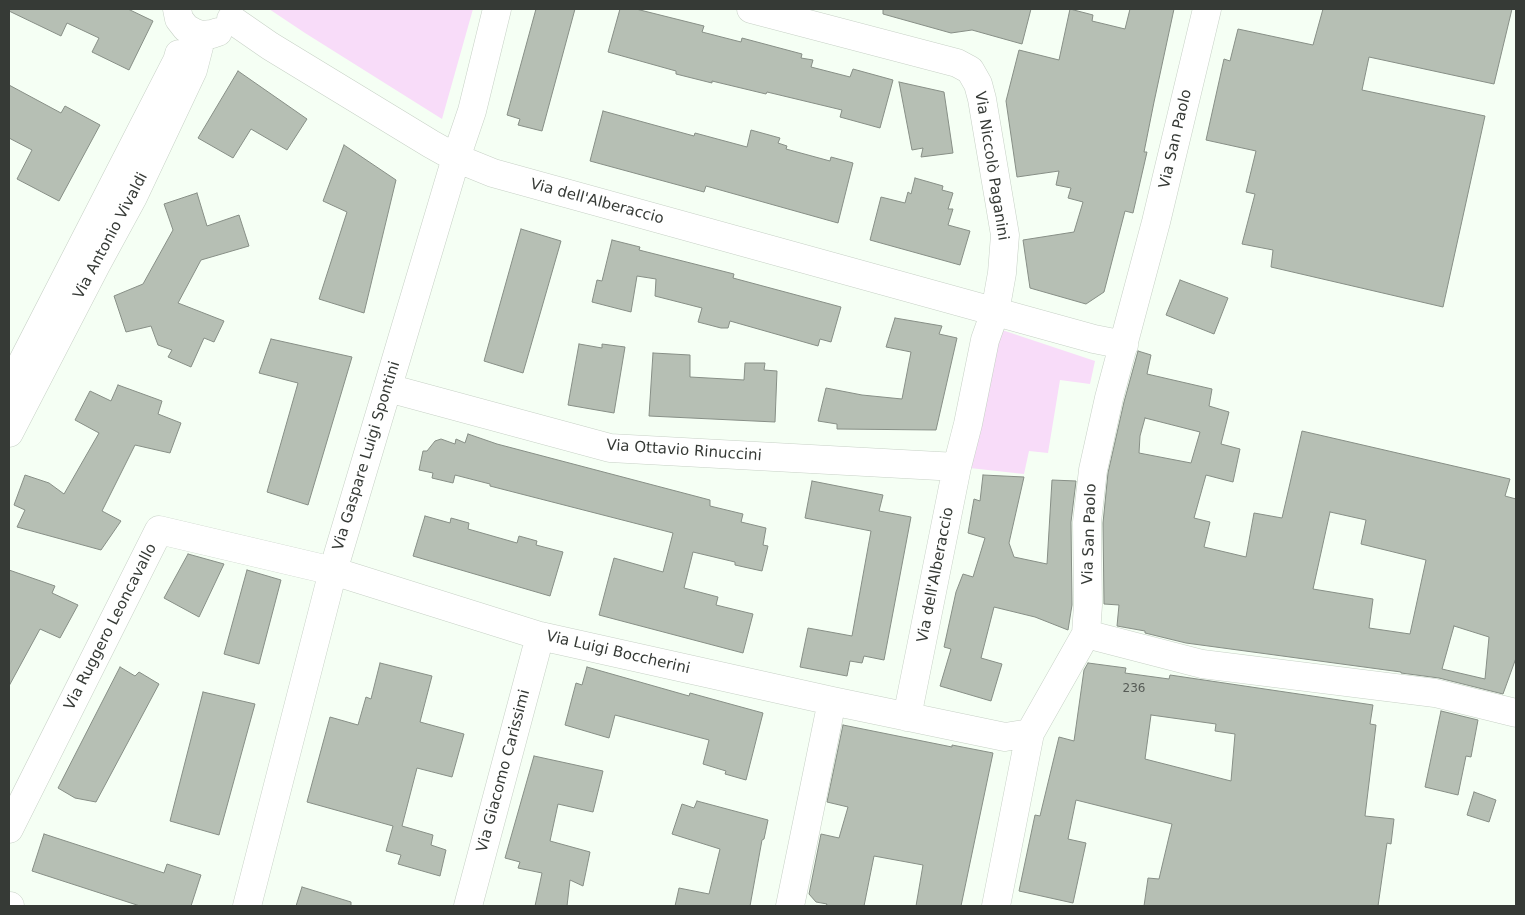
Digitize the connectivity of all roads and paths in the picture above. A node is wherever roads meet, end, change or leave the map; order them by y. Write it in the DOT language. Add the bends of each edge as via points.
graph roads {
  1 [pos="497,9"];
  2 [pos="751,9"];
  3 [pos="1207,9"];
  4 [pos="232,14"];
  5 [pos="189,24"];
  6 [pos="456,158"];
  7 [pos="995,312"];
  8 [pos="1124,345"];
  9 [pos="9,388"];
  10 [pos="388,388"];
  11 [pos="9,433"];
  12 [pos="957,467"];
  13 [pos="333,571"];
  14 [pos="1086,634"];
  15 [pos="540,636"];
  16 [pos="832,701"];
  17 [pos="1516,713"];
  18 [pos="907,717"];
  19 [pos="1030,733"];
  20 [pos="9,829"];
  21 [pos="247,906"];
  22 [pos="468,906"];
  23 [pos="790,906"];
  24 [pos="996,906"];
  1 -- 6 [label="street, Via Gaspare Luigi Spontini" via="472,111"];
  2 -- 7 [label="street, Via Niccolò Paganini" via="957,63 970,70 982,99 1004,235"];
  3 -- 8 [label="street, Via San Paolo"];
  4 -- 5 [label="street" via="220,31 212,34"];
  4 -- 6 [label="street, Via dell'Alberaccio" via="278,51"];
  5 -- 9 [label="street, Via Antonio Vivaldi" via="177,61"];
  5 -- 11 [label="street, Via Antonio Vivaldi" via="193,70 133,197"];
  6 -- 7 [label="street, Via dell'Alberaccio" via="493,173"];
  6 -- 10 [label="street, Via Gaspare Luigi Spontini"];
  7 -- 8 [label="street, Via dell'Alberaccio" via="1094,340"];
  7 -- 12 [label="street, Via dell'Alberaccio"];
  8 -- 14 [label="street, Via San Paolo" via="1093,470 1089,501"];
  10 -- 12 [label="street, Via Ottavio Rinuccini" via="610,448"];
  10 -- 13 [label="street, Via Gaspare Luigi Spontini"];
  12 -- 18 [label="street, Via dell'Alberaccio"];
  13 -- 15 [label="street, Via Luigi Boccherini"];
  13 -- 20 [label="street, Via Ruggero Leoncavallo" via="159,530"];
  13 -- 21 [label="street, Via Gaspare Luigi Spontini"];
  14 -- 17 [label="street" via="1202,664 1435,693"];
  14 -- 19 [label="street"];
  15 -- 16 [label="street, Via Luigi Boccherini"];
  15 -- 22 [label="street, Via Giacomo Carissimi"];
  16 -- 18 [label="street, Via Luigi Boccherini"];
  16 -- 23 [label="street"];
  18 -- 19 [label="street" via="1005,737"];
  19 -- 24 [label="street"];
}
